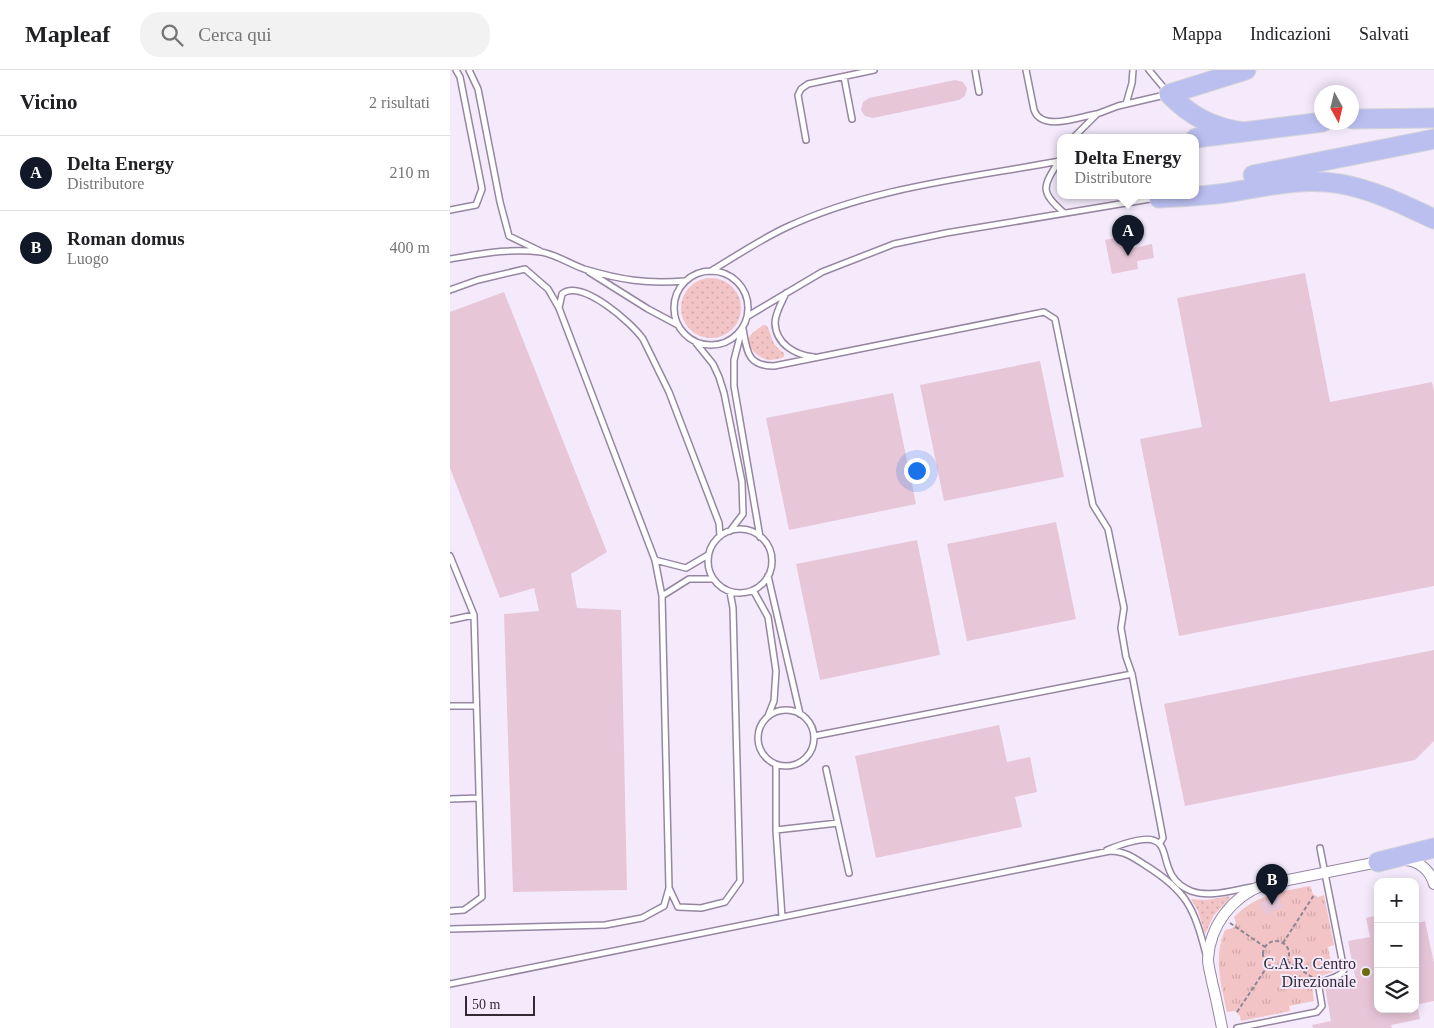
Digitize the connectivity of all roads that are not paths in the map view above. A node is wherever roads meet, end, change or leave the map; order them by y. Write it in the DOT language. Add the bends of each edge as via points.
graph roads {
  1 [pos="456,70"];
  2 [pos="469,70"];
  3 [pos="874,70"];
  4 [pos="975,70"];
  5 [pos="1026,70"];
  6 [pos="1133,70"];
  7 [pos="1149,70"];
  8 [pos="1246,70"];
  9 [pos="844,77"];
  10 [pos="979,92"];
  11 [pos="1169,94"];
  12 [pos="1126,104"];
  13 [pos="1097,114"];
  14 [pos="1434,118"];
  15 [pos="852,119"];
  16 [pos="1359,119"];
  17 [pos="1314,123"];
  18 [pos="1244,132"];
  19 [pos="1077,134"];
  20 [pos="1199,138"];
  21 [pos="1434,139"];
  22 [pos="806,140"];
  23 [pos="1057,161"];
  24 [pos="1057,165"];
  25 [pos="1199,187"];
  26 [pos="1199,195"];
  27 [pos="1146,199"];
  28 [pos="450,210"];
  29 [pos="1064,213"];
  30 [pos="1434,219"];
  31 [pos="543,252"];
  32 [pos="450,259"];
  33 [pos="582,268"];
  34 [pos="711,271"];
  35 [pos="685,281"];
  36 [pos="450,290"];
  37 [pos="786,293"];
  38 [pos="559,308"];
  39 [pos="748,316"];
  40 [pos="678,325"];
  41 [pos="743,329"];
  42 [pos="696,342"];
  43 [pos="817,358"];
  44 [pos="730,531"];
  45 [pos="720,536"];
  46 [pos="760,537"];
  47 [pos="708,555"];
  48 [pos="450,556"];
  49 [pos="655,560"];
  50 [pos="768,576"];
  51 [pos="713,579"];
  52 [pos="753,590"];
  53 [pos="730,592"];
  54 [pos="662,596"];
  55 [pos="474,615"];
  56 [pos="450,620"];
  57 [pos="1132,674"];
  58 [pos="450,706"];
  59 [pos="476,706"];
  60 [pos="800,714"];
  61 [pos="768,716"];
  62 [pos="814,736"];
  63 [pos="776,765"];
  64 [pos="826,769"];
  65 [pos="479,798"];
  66 [pos="450,799"];
  67 [pos="838,822"];
  68 [pos="776,830"];
  69 [pos="1160,843"];
  70 [pos="1320,848"];
  71 [pos="1434,848"];
  72 [pos="1102,852"];
  73 [pos="1378,862"];
  74 [pos="1325,872"];
  75 [pos="849,873"];
  76 [pos="1434,884"];
  77 [pos="1263,885"];
  78 [pos="670,888"];
  79 [pos="450,911"];
  80 [pos="782,917"];
  81 [pos="450,929"];
  82 [pos="1208,960"];
  83 [pos="450,984"];
  84 [pos="1222,1028"];
  85 [pos="1238,1028"];
  1 -- 28 [label="lane" via="482,189 476,205"];
  2 -- 31 [label="lane" via="478,89 509,236"];
  3 -- 9 [label="lane"];
  4 -- 10 [label="lane"];
  5 -- 13 [label="lane" via="1034,110 1041,120 1053,122"];
  6 -- 12 [label="lane"];
  7 -- 11 [label="lane"];
  8 -- 11 [label="highway"];
  9 -- 15 [label="lane"];
  9 -- 22 [label="lane" via="808,84 801,89 798,95"];
  11 -- 12 [label="lane"];
  11 -- 18 [label="highway" via="1202,120"];
  12 -- 13 [label="lane"];
  13 -- 19 [label="lane"];
  14 -- 16 [label="highway"];
  17 -- 18 [label="highway"];
  18 -- 20 [label="highway"];
  21 -- 25 [label="highway"];
  23 -- 34 [label="lane" via="875,195 787,226"];
  24 -- 29 [label="lane" via="1046,191 1050,200"];
  26 -- 30 [label="highway" via="1295,182 1329,182 1362,189"];
  27 -- 29 [label="lane"];
  29 -- 37 [label="lane" via="894,244 836,265"];
  31 -- 32 [label="lane" via="498,250"];
  31 -- 33 [label="lane"];
  33 -- 35 [label="lane" via="642,283"];
  33 -- 40 [label="lane"];
  34 -- 35 [label="lane"];
  34 -- 39 [label="lane" via="722,272 740,285 749,305"];
  35 -- 40 [label="lane" via="674,302"];
  36 -- 38 [label="lane" via="525,269 548,289"];
  37 -- 39 [label="lane"];
  37 -- 43 [label="lane" via="775,322 777,333 789,349"];
  38 -- 45 [label="lane" via="562,294 574,291 606,305 638,331 668,392 719,523"];
  38 -- 49 [label="lane"];
  39 -- 41 [label="lane"];
  40 -- 42 [label="lane"];
  41 -- 42 [label="lane" via="736,337 717,345"];
  41 -- 43 [label="lane" via="746,350 756,363 781,366"];
  41 -- 46 [label="lane" via="734,360 734,379"];
  42 -- 44 [label="lane" via="719,377 742,482 742,514"];
  43 -- 57 [label="lane" via="1044,312 1055,319 1093,505 1108,529 1124,608 1121,628"];
  44 -- 45 [label="lane"];
  44 -- 46 [label="lane" via="751,531"];
  45 -- 47 [label="lane"];
  46 -- 50 [label="lane" via="771,555 772,566"];
  47 -- 49 [label="lane" via="686,568"];
  47 -- 51 [label="lane"];
  48 -- 55 [label="lane"];
  49 -- 54 [label="lane"];
  50 -- 52 [label="lane"];
  50 -- 60 [label="lane"];
  51 -- 53 [label="lane"];
  51 -- 54 [label="lane" via="689,579"];
  52 -- 53 [label="lane"];
  52 -- 61 [label="lane" via="768,617 776,671 774,701"];
  53 -- 78 [label="lane" via="740,881 725,902 701,908 678,907"];
  54 -- 78 [label="lane"];
  55 -- 56 [label="lane"];
  55 -- 59 [label="lane"];
  57 -- 62 [label="lane"];
  57 -- 69 [label="lane" via="1163,838"];
  58 -- 59 [label="lane"];
  59 -- 65 [label="lane"];
  60 -- 61 [label="lane" via="784,710"];
  60 -- 62 [label="lane" via="812,727"];
  61 -- 63 [label="lane" via="757,732 757,743 764,756"];
  62 -- 63 [label="lane" via="813,747 798,764"];
  63 -- 68 [label="lane"];
  64 -- 67 [label="lane"];
  65 -- 66 [label="lane"];
  65 -- 79 [label="lane" via="482,897 464,910"];
  67 -- 68 [label="lane"];
  67 -- 75 [label="lane"];
  68 -- 80 [label="lane"];
  69 -- 72 [label="lane" via="1150,838 1138,839"];
  69 -- 77 [label="lane" via="1170,872 1192,891 1217,893"];
  70 -- 74 [label="lane"];
  71 -- 73 [label="highway"];
  72 -- 80 [label="lane"];
  72 -- 82 [label="lane" via="1117,851 1129,855 1172,883 1192,910"];
  73 -- 74 [label="street"];
  73 -- 76 [label="street" via="1414,861 1427,870"];
  74 -- 77 [label="street"];
  74 -- 85 [label="lane" via="1344,970 1340,976 1321,984 1322,1006 1317,1012"];
  77 -- 82 [label="street" via="1247,892 1228,909 1211,938"];
  78 -- 81 [label="lane" via="664,906 642,918 605,924"];
  80 -- 83 [label="lane"];
  82 -- 84 [label="street"];
}
